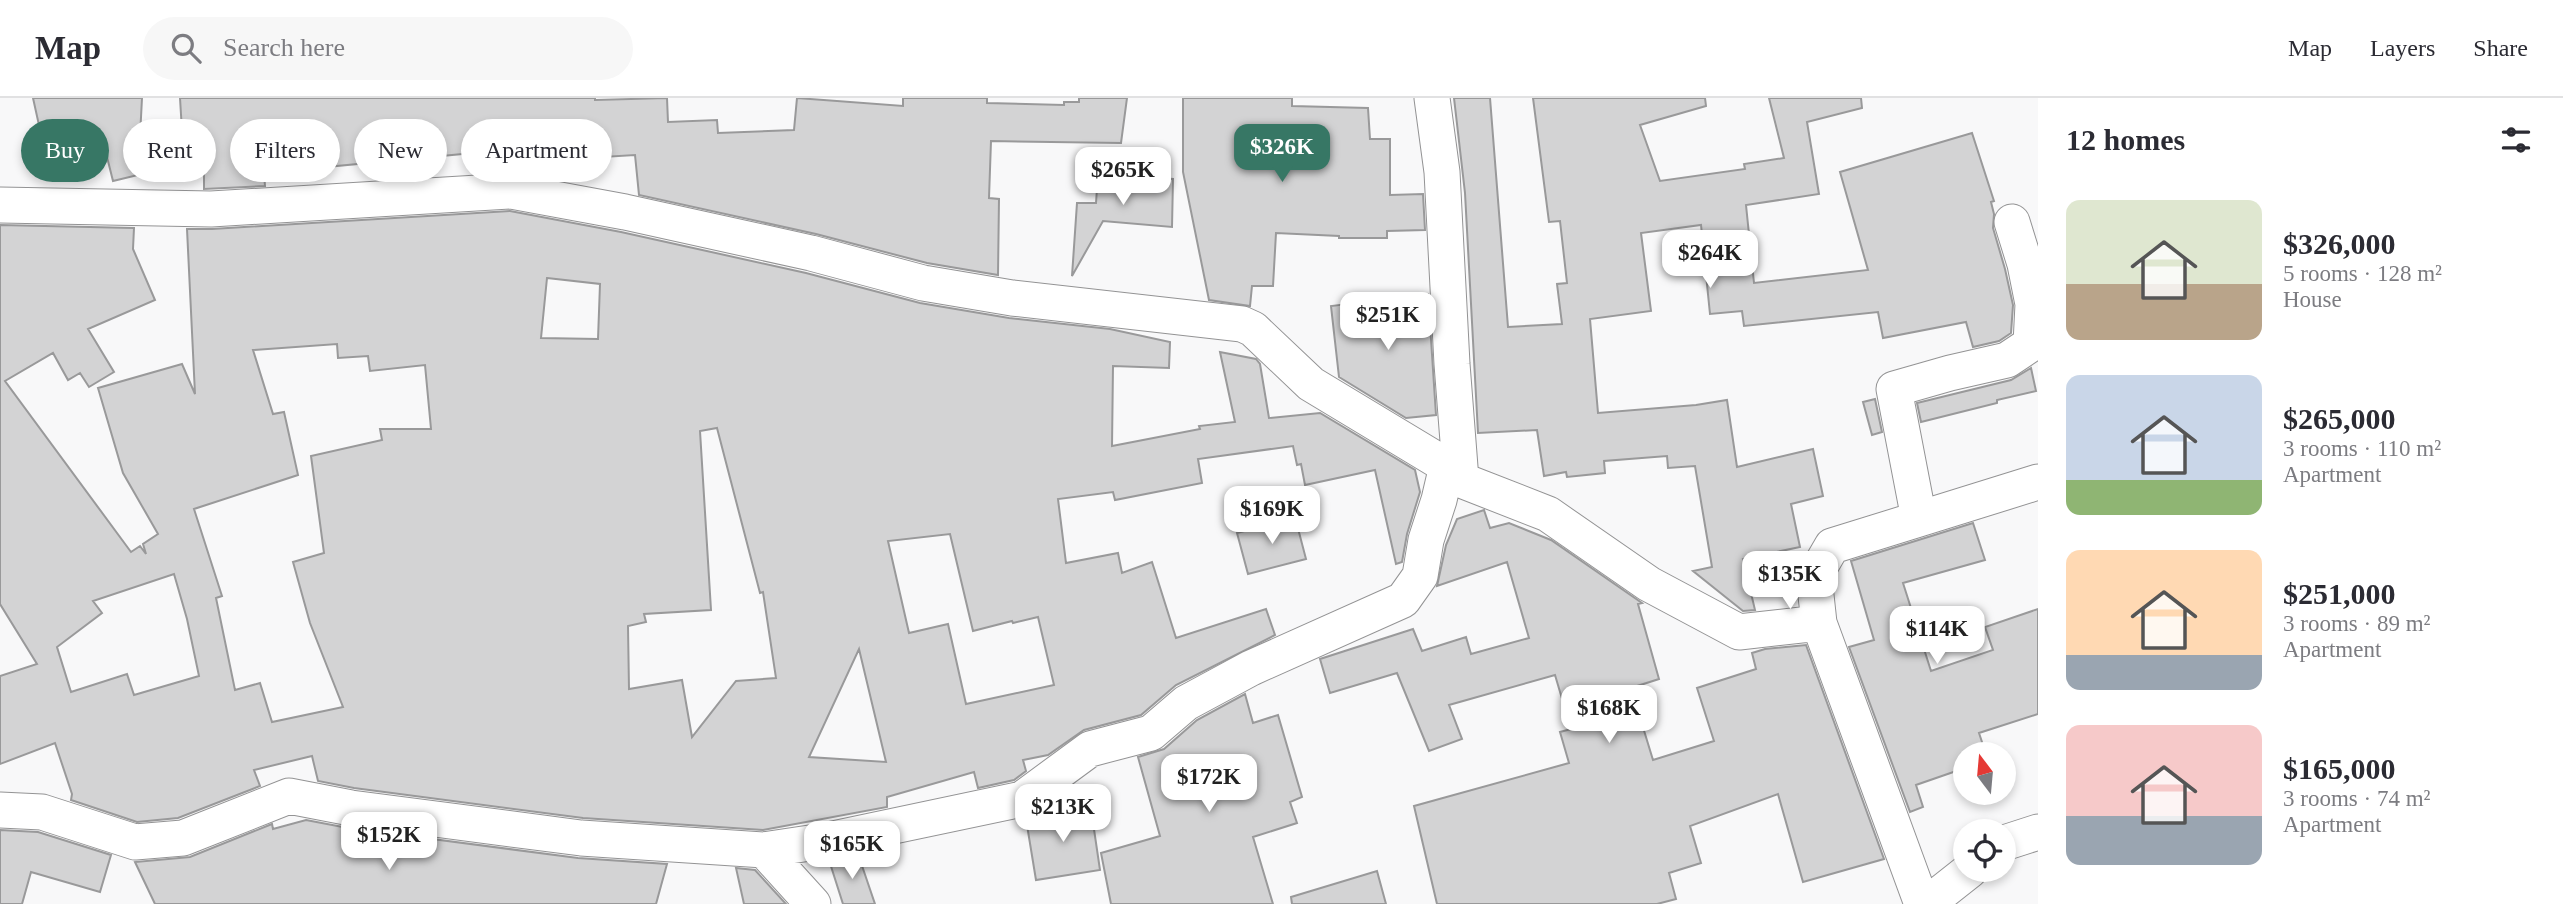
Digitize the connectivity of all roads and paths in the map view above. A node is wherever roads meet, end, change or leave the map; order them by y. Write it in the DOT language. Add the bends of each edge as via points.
graph roads {
  1 [pos="1432,98"];
  2 [pos="0,205"];
  3 [pos="2012,222"];
  4 [pos="1454,473"];
  5 [pos="2038,482"];
  6 [pos="1919,519"];
  7 [pos="1819,623"];
  8 [pos="0,810"];
  9 [pos="2038,831"];
  10 [pos="2016,839"];
  11 [pos="764,850"];
  12 [pos="1955,882"];
  13 [pos="813,904"];
  14 [pos="1922,904"];
  15 [pos="1927,904"];
  1 -- 4 [label="street" via="1442,172"];
  2 -- 4 [label="street" via="211,209 511,191 811,253 923,283 1012,298 1242,324 1311,384"];
  3 -- 6 [label="street" via="2033,303 2031,344 2007,360 1894,389"];
  4 -- 7 [label="street" via="1548,514 1649,584 1739,632"];
  4 -- 11 [label="street" via="1439,500 1420,576 1403,600 1251,668 1186,703 1151,733 1090,749 1022,799"];
  5 -- 6 [label="street"];
  6 -- 7 [label="street" via="1832,546 1814,577"];
  7 -- 14 [label="street"];
  8 -- 11 [label="street" via="42,812 135,842 183,838 289,796 580,838"];
  9 -- 10 [label="street"];
  11 -- 13 [label="street"];
  12 -- 15 [label="street"];
}
